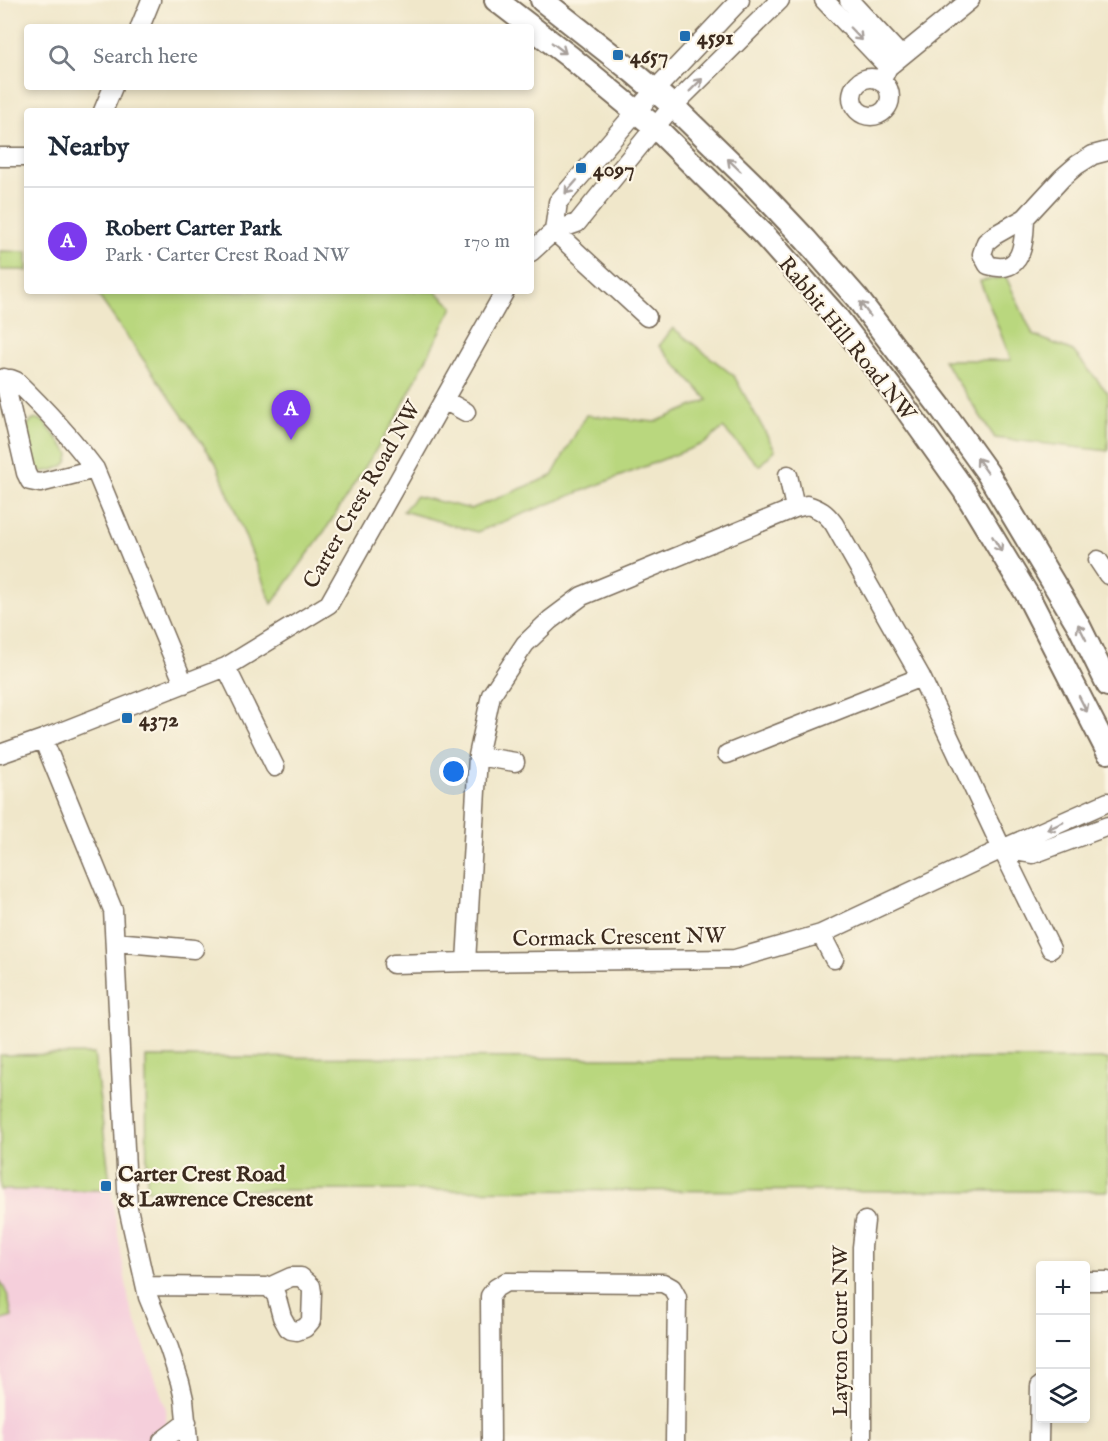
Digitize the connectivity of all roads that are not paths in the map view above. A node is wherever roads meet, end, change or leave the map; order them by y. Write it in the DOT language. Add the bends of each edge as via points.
graph roads {
  1 [pos="152,0"];
  2 [pos="496,0"];
  3 [pos="542,0"];
  4 [pos="740,0"];
  5 [pos="780,0"];
  6 [pos="824,0"];
  7 [pos="849,0"];
  8 [pos="970,0"];
  9 [pos="141,24"];
  10 [pos="527,24"];
  11 [pos="534,29"];
  12 [pos="890,68"];
  13 [pos="112,90"];
  14 [pos="654,91"];
  15 [pos="673,106"];
  16 [pos="104,108"];
  17 [pos="637,111"];
  18 [pos="655,127"];
  19 [pos="1108,150"];
  20 [pos="0,157"];
  21 [pos="24,157"];
  22 [pos="1025,218"];
  23 [pos="554,231"];
  24 [pos="534,249"];
  25 [pos="503,294"];
  26 [pos="646,317"];
  27 [pos="2,379"];
  28 [pos="444,400"];
  29 [pos="466,412"];
  30 [pos="95,469"];
  31 [pos="788,475"];
  32 [pos="795,508"];
  33 [pos="226,667"];
  34 [pos="921,677"];
  35 [pos="184,684"];
  36 [pos="1108,685"];
  37 [pos="44,739"];
  38 [pos="1108,752"];
  39 [pos="0,754"];
  40 [pos="727,754"];
  41 [pos="478,756"];
  42 [pos="515,762"];
  43 [pos="275,767"];
  44 [pos="1108,802"];
  45 [pos="1108,826"];
  46 [pos="1002,849"];
  47 [pos="821,933"];
  48 [pos="115,942"];
  49 [pos="194,949"];
  50 [pos="1051,949"];
  51 [pos="834,959"];
  52 [pos="466,962"];
  53 [pos="393,964"];
  54 [pos="865,1221"];
  55 [pos="1090,1281"];
  56 [pos="1108,1281"];
  57 [pos="146,1286"];
  58 [pos="269,1287"];
  59 [pos="187,1422"];
  60 [pos="1040,1423"];
  61 [pos="162,1441"];
  62 [pos="188,1441"];
  63 [pos="491,1441"];
  64 [pos="675,1441"];
  65 [pos="862,1441"];
  66 [pos="1040,1441"];
  1 -- 9 [label="street"];
  2 -- 10 [label="main road, Rabbit Hill Road NW, one-way"];
  3 -- 14 [label="main road, Rabbit Hill Road NW"];
  4 -- 14 [label="street"];
  15 -- 5 [label="street, one-way"];
  6 -- 12 [label="street, one-way"];
  7 -- 12 [label="street"];
  8 -- 12 [label="street"];
  11 -- 17 [label="main road, Rabbit Hill Road NW, one-way"];
  13 -- 16 [label="street"];
  14 -- 15 [label="main road, Rabbit Hill Road NW"];
  14 -- 17 [label="street"];
  15 -- 18 [label="street"];
  36 -- 15 [label="main road, Rabbit Hill Road NW, one-way" via="1079,626 987,472 941,408 838,275"];
  17 -- 18 [label="main road, Rabbit Hill Road NW"];
  17 -- 23 [label="street, one-way" via="558,202"];
  18 -- 23 [label="street" via="577,223"];
  18 -- 38 [label="main road, Rabbit Hill Road NW, one-way" via="764,235 835,315 897,396 964,490 1028,596"];
  19 -- 22 [label="street" via="1077,165"];
  20 -- 21 [label="street"];
  23 -- 24 [label="street"];
  23 -- 26 [label="street"];
  25 -- 28 [label="street, Carter Crest Road NW"];
  27 -- 30 [label="street" via="16,381 44,408"];
  27 -- 30 [label="street" via="30,481 40,483"];
  28 -- 29 [label="street, Carter Crest Road NW"];
  28 -- 33 [label="street, Carter Crest Road NW" via="329,604"];
  30 -- 35 [label="street"];
  31 -- 32 [label="street"];
  32 -- 34 [label="street" via="807,505 826,513"];
  32 -- 41 [label="street" via="582,596 550,620 525,644 491,695"];
  33 -- 35 [label="street, Carter Crest Road NW"];
  33 -- 43 [label="street"];
  34 -- 40 [label="street"];
  34 -- 46 [label="street"];
  35 -- 37 [label="street, Carter Crest Road NW"];
  37 -- 39 [label="street, Carter Crest Road NW"];
  37 -- 48 [label="street" via="113,910"];
  41 -- 42 [label="street"];
  41 -- 52 [label="street"];
  44 -- 46 [label="street, Cormack Crescent NW, one-way"];
  45 -- 46 [label="street" via="1033,854"];
  46 -- 47 [label="street, Cormack Crescent NW"];
  46 -- 50 [label="street"];
  47 -- 51 [label="street"];
  47 -- 52 [label="street, Cormack Crescent NW" via="735,959"];
  48 -- 49 [label="street"];
  48 -- 57 [label="street" via="128,1208"];
  52 -- 53 [label="street, Cormack Crescent NW"];
  54 -- 65 [label="street, Layton Court NW"];
  55 -- 56 [label="street"];
  57 -- 58 [label="street"];
  57 -- 59 [label="street" via="180,1382"];
  59 -- 61 [label="street"];
  59 -- 62 [label="street"];
  60 -- 66 [label="street"];
  63 -- 64 [label="street" via="490,1296 506,1282 663,1283 672,1288 676,1297"];
}
